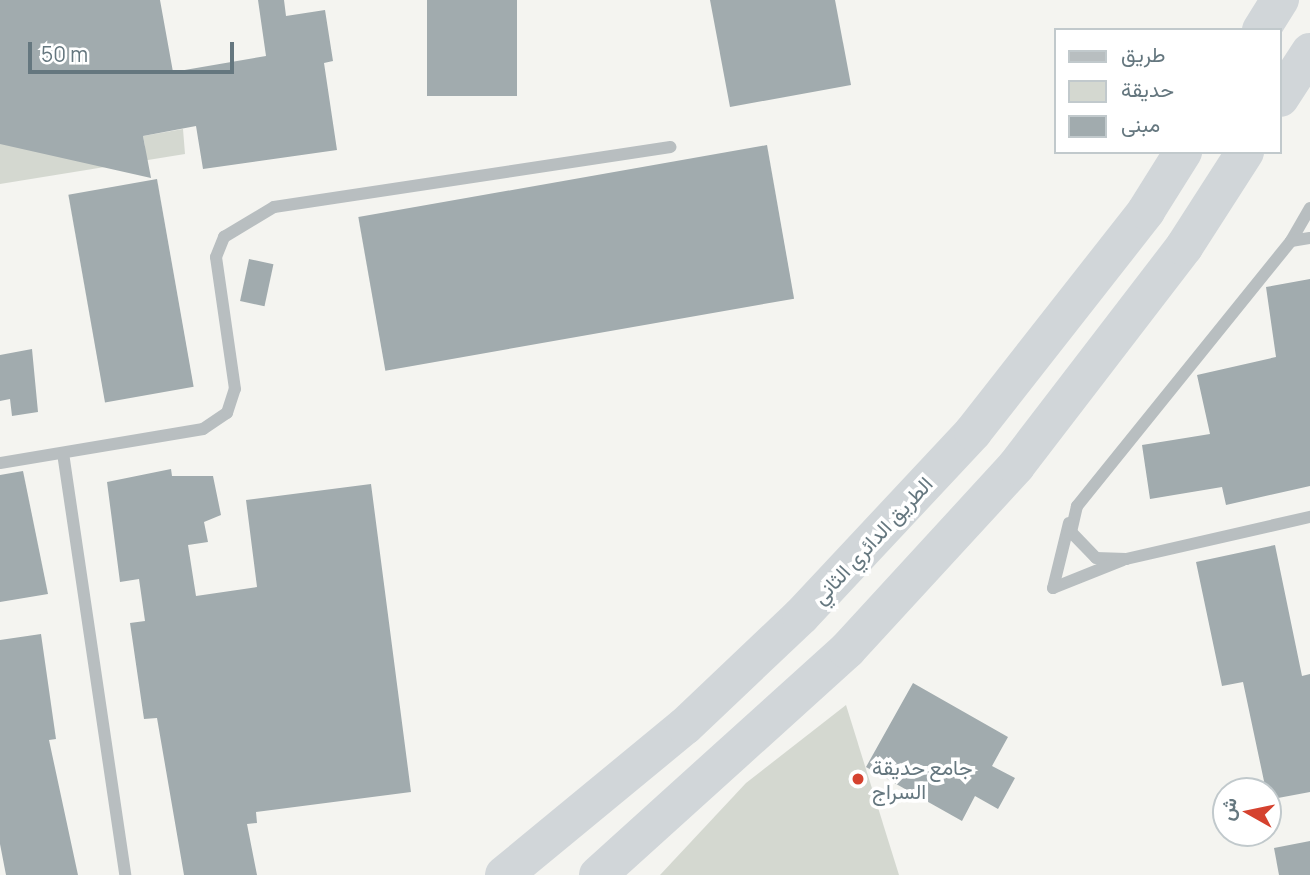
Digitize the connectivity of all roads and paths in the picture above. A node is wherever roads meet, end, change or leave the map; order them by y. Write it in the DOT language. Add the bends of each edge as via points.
graph roads {
  1 [pos="1280,0"];
  2 [pos="1262,28"];
  3 [pos="1310,52"];
  4 [pos="1282,95"];
  5 [pos="670,147"];
  6 [pos="1182,154"];
  7 [pos="1244,154"];
  8 [pos="1310,208"];
  9 [pos="1310,237"];
  10 [pos="1290,241"];
  11 [pos="63,453"];
  12 [pos="0,463"];
  13 [pos="1077,506"];
  14 [pos="1310,517"];
  15 [pos="1126,559"];
  16 [pos="125,875"];
  17 [pos="504,875"];
  18 [pos="598,875"];
  1 -- 2 [label="highway"];
  3 -- 4 [label="highway"];
  5 -- 11 [label="street" via="274,207 224,237 216,257 235,389 227,413 203,429"];
  6 -- 17 [label="highway, الطريق الدائري الثاني" via="1146,211 973,432 801,616 643,763"];
  7 -- 18 [label="highway" via="1184,247 1016,466 847,650"];
  8 -- 10 [label="street"];
  9 -- 10 [label="street"];
  10 -- 13 [label="street"];
  11 -- 12 [label="street"];
  11 -- 16 [label="street"];
  13 -- 15 [label="street" via="1071,532 1085,552"];
  13 -- 15 [label="street" via="1052,588"];
  14 -- 15 [label="street"];
}
